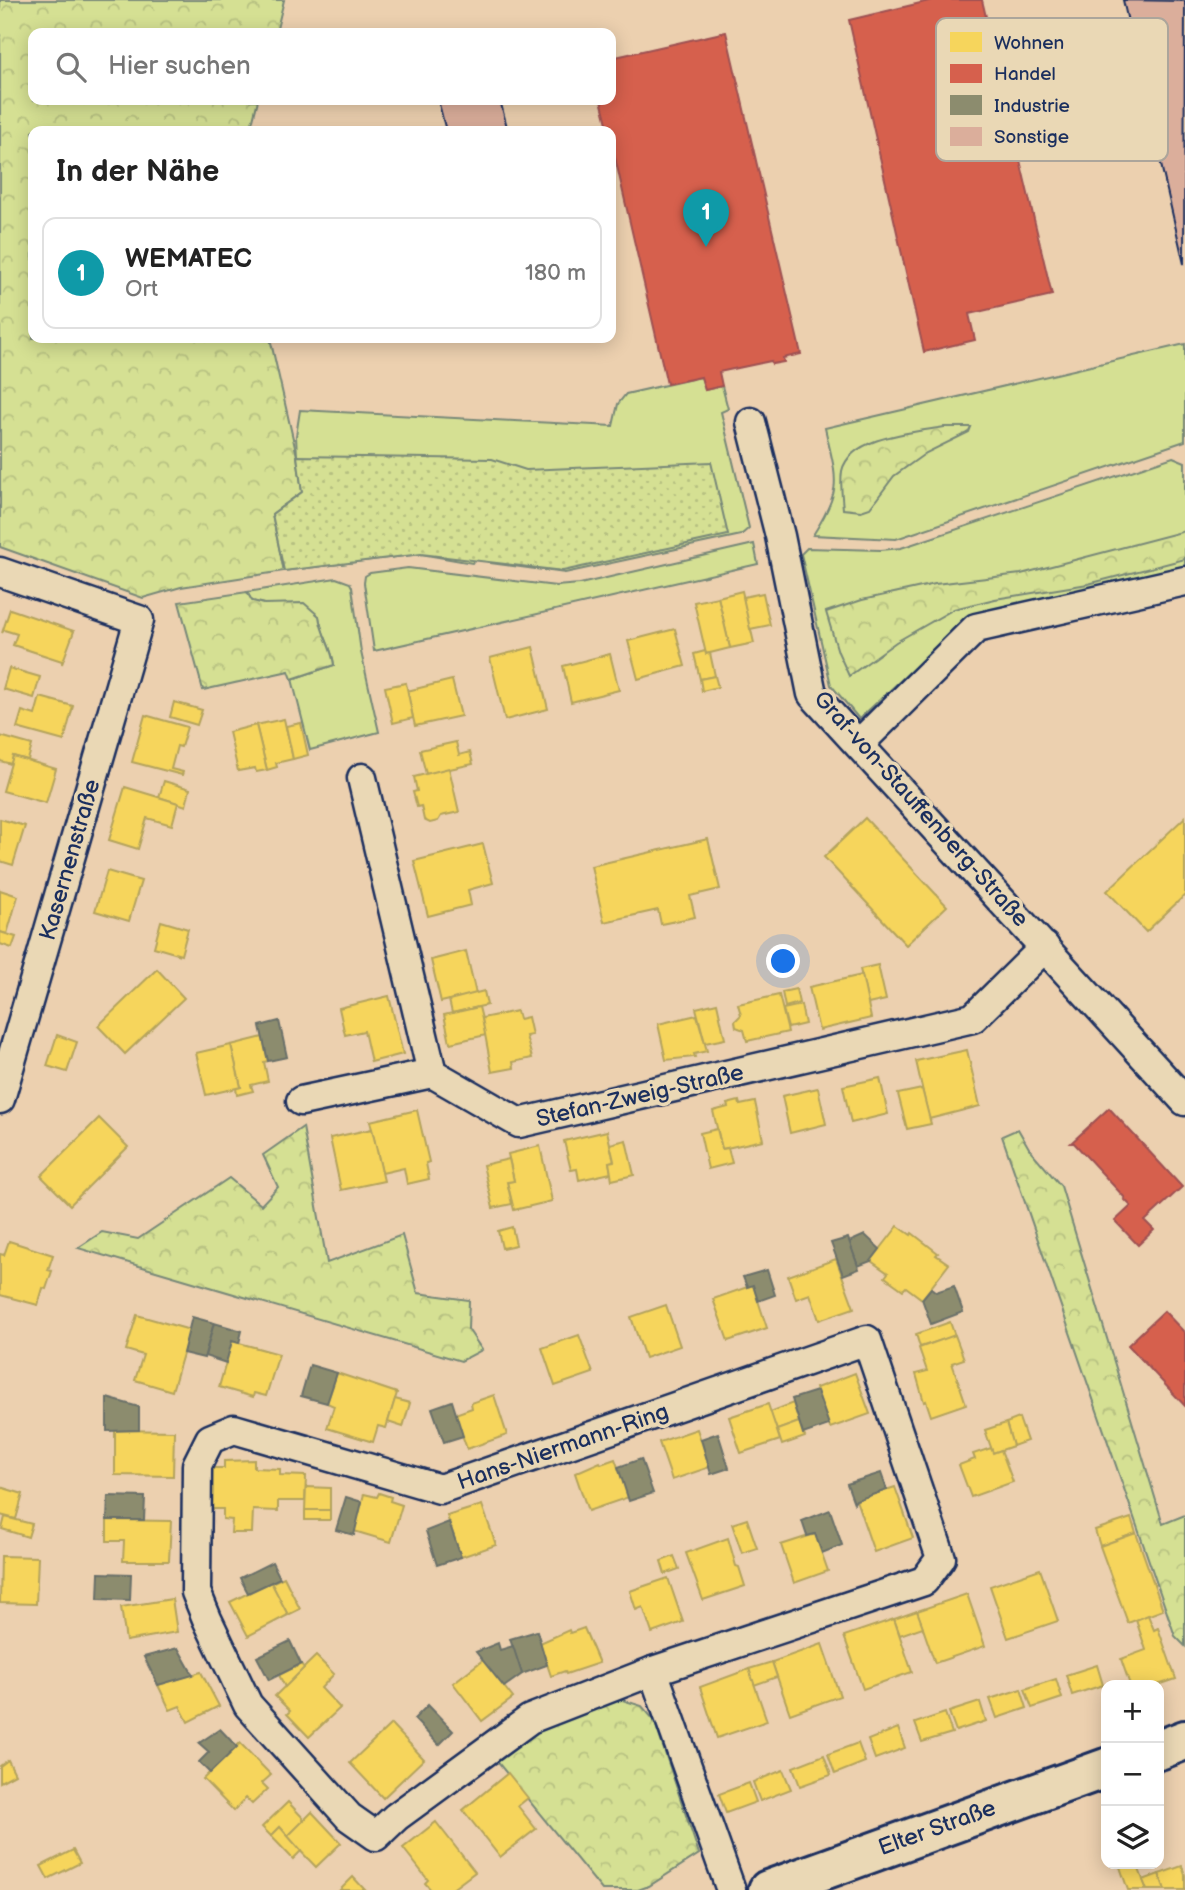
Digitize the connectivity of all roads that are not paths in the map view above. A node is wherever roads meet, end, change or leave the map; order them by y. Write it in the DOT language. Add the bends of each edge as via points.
graph roads {
  1 [pos="751,422"];
  2 [pos="0,572"];
  3 [pos="1185,581"];
  4 [pos="859,744"];
  5 [pos="362,778"];
  6 [pos="1045,947"];
  7 [pos="432,1073"];
  8 [pos="0,1099"];
  9 [pos="301,1101"];
  10 [pos="1185,1101"];
  11 [pos="653,1671"];
  12 [pos="1185,1740"];
  13 [pos="1164,1748"];
  14 [pos="1101,1770"];
  15 [pos="731,1890"];
  16 [pos="768,1890"];
  1 -- 4 [label="street, Graf-von-Stauffenberg-Straße" via="812,694"];
  2 -- 8 [label="street, Kasernenstraße" via="139,620"];
  3 -- 4 [label="street" via="976,628"];
  4 -- 6 [label="street, Graf-von-Stauffenberg-Straße"];
  5 -- 7 [label="street"];
  6 -- 7 [label="street, Stefan-Zweig-Straße" via="973,1018 519,1123"];
  6 -- 10 [label="street, Graf-von-Stauffenberg-Straße"];
  7 -- 9 [label="street"];
  11 -- 11 [label="street, Hans-Niermann-Ring" via="924,1581 941,1558 867,1340 440,1489 234,1429 210,1439 197,1465 196,1592 248,1705 349,1817 376,1836 530,1718"];
  11 -- 15 [label="street"];
  12 -- 13 [label="main road"];
  14 -- 16 [label="main road, Elter Straße"];
}
